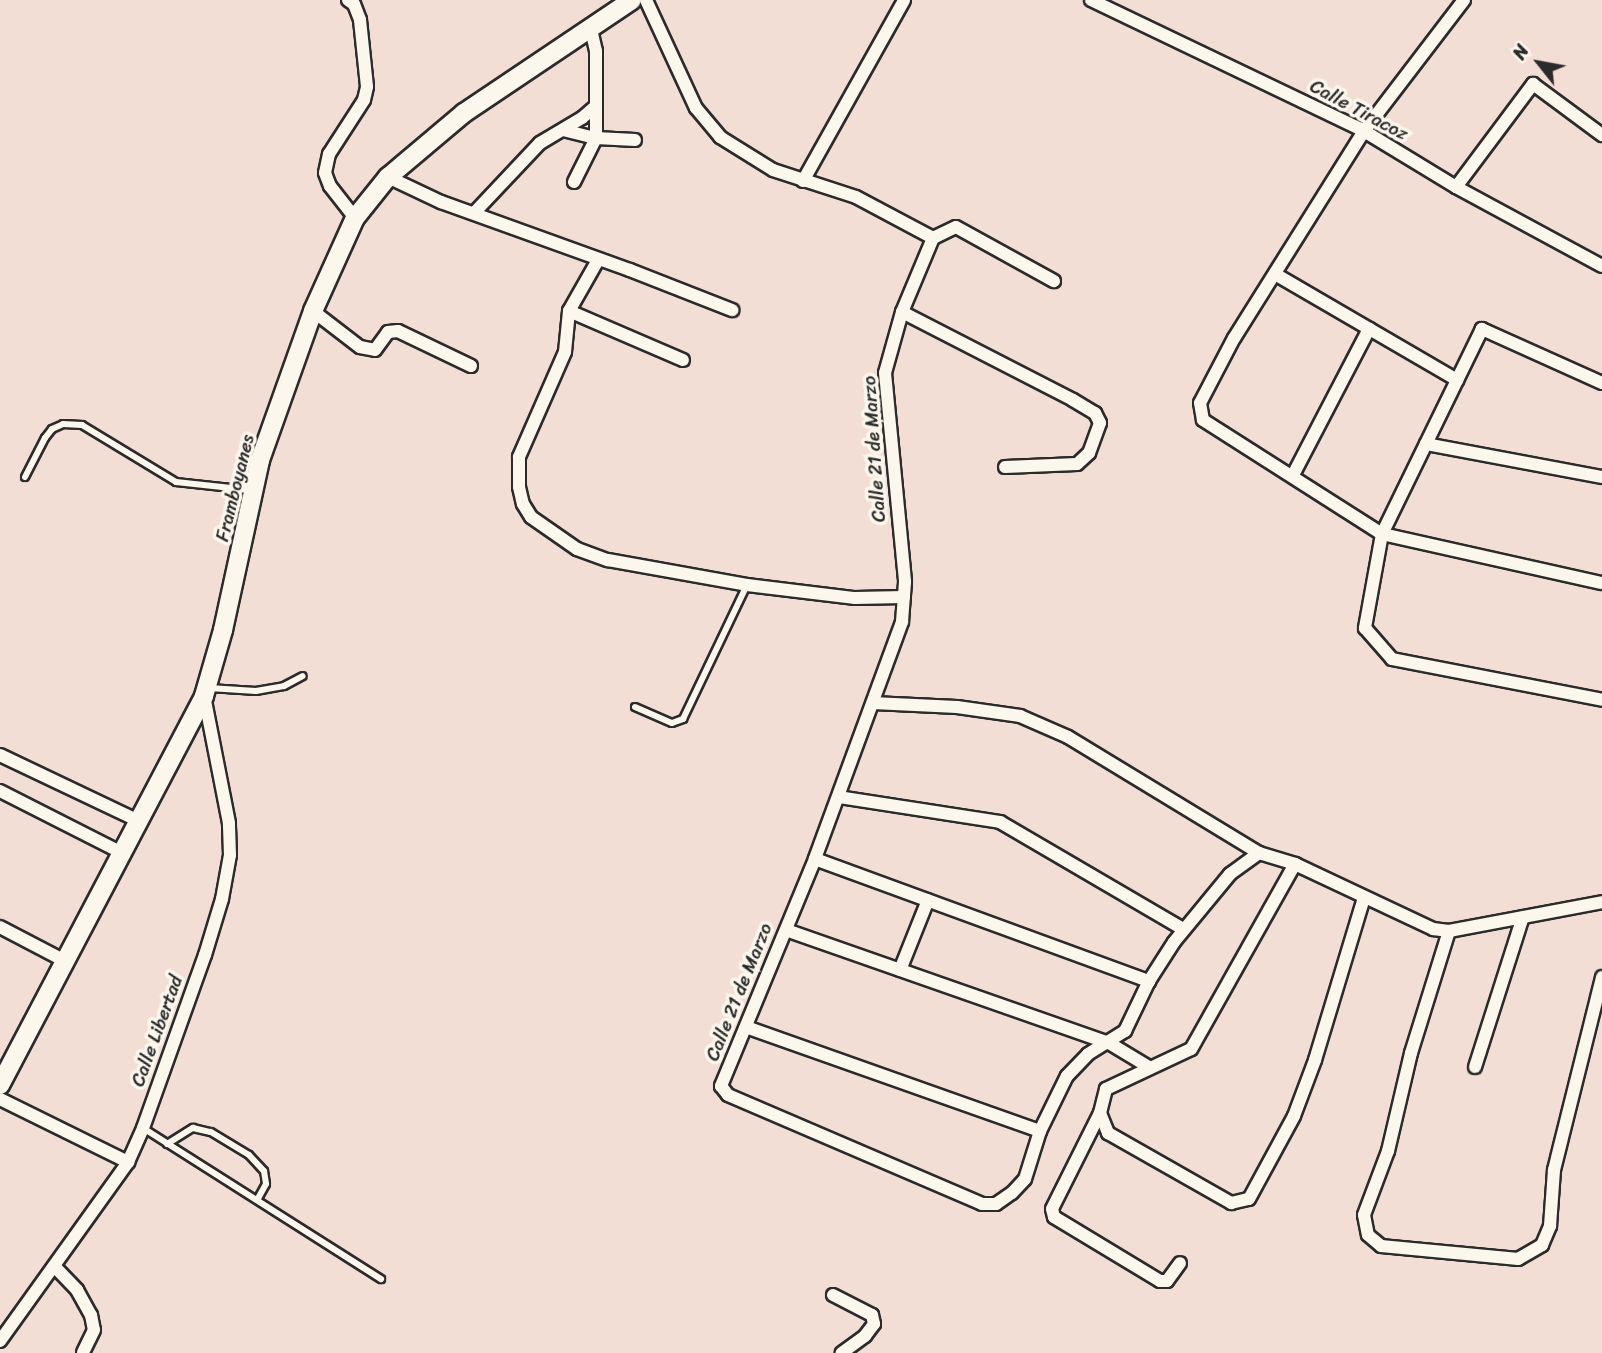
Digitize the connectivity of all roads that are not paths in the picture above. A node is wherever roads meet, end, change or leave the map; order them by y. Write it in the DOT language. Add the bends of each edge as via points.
graph roads {
  1 [pos="348,0"];
  2 [pos="632,0"];
  3 [pos="646,0"];
  4 [pos="904,0"];
  5 [pos="1091,0"];
  6 [pos="1464,0"];
  7 [pos="1113,5"];
  8 [pos="591,30"];
  9 [pos="596,106"];
  10 [pos="562,130"];
  11 [pos="1364,131"];
  12 [pos="1602,135"];
  13 [pos="596,138"];
  14 [pos="635,140"];
  15 [pos="388,177"];
  16 [pos="803,181"];
  17 [pos="574,183"];
  18 [pos="1456,187"];
  19 [pos="474,214"];
  20 [pos="355,218"];
  21 [pos="933,238"];
  22 [pos="598,260"];
  23 [pos="1602,266"];
  24 [pos="1275,274"];
  25 [pos="1054,281"];
  26 [pos="732,310"];
  27 [pos="313,311"];
  28 [pos="569,311"];
  29 [pos="902,312"];
  30 [pos="1369,329"];
  31 [pos="683,360"];
  32 [pos="471,366"];
  33 [pos="1457,380"];
  34 [pos="1602,383"];
  35 [pos="1426,444"];
  36 [pos="1005,467"];
  37 [pos="1293,475"];
  38 [pos="25,477"];
  39 [pos="1602,477"];
  40 [pos="255,490"];
  41 [pos="1382,534"];
  42 [pos="1602,583"];
  43 [pos="747,585"];
  44 [pos="904,597"];
  45 [pos="303,676"];
  46 [pos="206,692"];
  47 [pos="1602,700"];
  48 [pos="873,703"];
  49 [pos="635,707"];
  50 [pos="0,755"];
  51 [pos="0,791"];
  52 [pos="839,797"];
  53 [pos="139,821"];
  54 [pos="122,853"];
  55 [pos="1259,853"];
  56 [pos="815,859"];
  57 [pos="1295,864"];
  58 [pos="1364,898"];
  59 [pos="928,900"];
  60 [pos="1602,902"];
  61 [pos="1523,917"];
  62 [pos="0,927"];
  63 [pos="1184,929"];
  64 [pos="786,930"];
  65 [pos="1449,931"];
  66 [pos="65,961"];
  67 [pos="900,970"];
  68 [pos="1602,977"];
  69 [pos="1149,981"];
  70 [pos="746,1027"];
  71 [pos="1109,1043"];
  72 [pos="1475,1067"];
  73 [pos="1149,1068"];
  74 [pos="0,1085"];
  75 [pos="0,1099"];
  76 [pos="1100,1113"];
  77 [pos="143,1128"];
  78 [pos="1040,1131"];
  79 [pos="167,1144"];
  80 [pos="128,1162"];
  81 [pos="257,1200"];
  82 [pos="1180,1263"];
  83 [pos="55,1267"];
  84 [pos="381,1279"];
  85 [pos="833,1296"];
  86 [pos="0,1341"];
  87 [pos="83,1353"];
  88 [pos="842,1353"];
  1 -- 20 [label="street" via="360,20 366,87 364,100 329,154 325,173"];
  2 -- 8 [label="main road, Framboyanes"];
  3 -- 16 [label="street" via="709,127 773,170"];
  4 -- 16 [label="street"];
  5 -- 7 [label="street, Calle Tiracoz"];
  6 -- 11 [label="street"];
  7 -- 11 [label="street, Calle Tiracoz"];
  8 -- 9 [label="street"];
  8 -- 15 [label="main road, Framboyanes" via="464,113"];
  9 -- 10 [label="street"];
  9 -- 13 [label="street"];
  10 -- 13 [label="street"];
  10 -- 19 [label="street" via="540,143"];
  11 -- 18 [label="street, Calle Tiracoz"];
  11 -- 24 [label="street"];
  12 -- 18 [label="street" via="1533,84"];
  13 -- 14 [label="street"];
  13 -- 17 [label="street"];
  15 -- 19 [label="street"];
  15 -- 20 [label="main road, Framboyanes"];
  16 -- 21 [label="street" via="856,197"];
  18 -- 23 [label="street, Calle Tiracoz"];
  19 -- 22 [label="street"];
  20 -- 27 [label="main road, Framboyanes"];
  21 -- 25 [label="street" via="956,227"];
  21 -- 29 [label="street, Calle 21 de Marzo"];
  22 -- 26 [label="street"];
  22 -- 28 [label="street"];
  24 -- 30 [label="street"];
  24 -- 37 [label="street" via="1200,402 1203,420"];
  27 -- 32 [label="street" via="360,347 374,350 388,332 398,331"];
  27 -- 40 [label="main road, Framboyanes" via="260,460"];
  28 -- 31 [label="street"];
  28 -- 43 [label="street" via="565,352 519,457 519,487 531,517 577,549 608,560"];
  29 -- 36 [label="street" via="1095,413 1100,423 1089,453 1077,464"];
  29 -- 44 [label="street, Calle 21 de Marzo" via="886,373"];
  30 -- 33 [label="street"];
  30 -- 37 [label="street"];
  33 -- 34 [label="street" via="1482,329"];
  33 -- 35 [label="street"];
  35 -- 39 [label="street"];
  35 -- 41 [label="street"];
  37 -- 41 [label="street"];
  38 -- 40 [label="lane" via="52,429 63,424 82,425 176,482"];
  40 -- 46 [label="main road, Framboyanes"];
  41 -- 42 [label="street"];
  41 -- 47 [label="street" via="1365,628 1392,659"];
  43 -- 44 [label="street" via="855,598"];
  43 -- 49 [label="lane" via="683,719 671,723"];
  44 -- 48 [label="street, Calle 21 de Marzo" via="895,646"];
  45 -- 46 [label="lane" via="284,686 256,691"];
  46 -- 53 [label="main road, Framboyanes"];
  46 -- 77 [label="street, Calle Libertad" via="229,822 230,855 205,956"];
  48 -- 52 [label="street, Calle 21 de Marzo"];
  48 -- 55 [label="street" via="1020,716 1068,737"];
  50 -- 53 [label="street"];
  51 -- 54 [label="street"];
  52 -- 56 [label="street, Calle 21 de Marzo"];
  52 -- 63 [label="street" via="1000,822"];
  53 -- 54 [label="main road, Framboyanes"];
  54 -- 66 [label="main road, Framboyanes"];
  55 -- 57 [label="street"];
  55 -- 63 [label="street" via="1230,874"];
  56 -- 59 [label="street"];
  56 -- 64 [label="street, Calle 21 de Marzo"];
  57 -- 58 [label="street"];
  57 -- 73 [label="street" via="1191,1049"];
  58 -- 65 [label="street" via="1423,926"];
  58 -- 76 [label="street" via="1294,1116 1249,1199 1231,1203 1119,1140 1108,1133"];
  59 -- 67 [label="street"];
  59 -- 69 [label="street"];
  60 -- 61 [label="street"];
  61 -- 65 [label="street"];
  61 -- 72 [label="street"];
  62 -- 66 [label="street"];
  63 -- 69 [label="street"];
  64 -- 67 [label="street"];
  64 -- 70 [label="street, Calle 21 de Marzo"];
  65 -- 68 [label="street" via="1411,1053 1388,1151 1364,1215 1368,1235 1381,1246 1518,1259 1542,1245 1550,1226 1554,1170"];
  66 -- 74 [label="main road, Framboyanes"];
  67 -- 71 [label="street"];
  69 -- 71 [label="street" via="1125,1031"];
  70 -- 78 [label="street"];
  70 -- 78 [label="street, Calle 21 de Marzo" via="722,1086 728,1095 982,1204 996,1204 1024,1179"];
  71 -- 73 [label="street"];
  71 -- 78 [label="street" via="1088,1055 1067,1076"];
  73 -- 76 [label="street" via="1106,1089"];
  75 -- 80 [label="street"];
  76 -- 82 [label="street" via="1052,1209 1054,1217 1160,1281 1167,1281"];
  77 -- 79 [label="lane"];
  77 -- 80 [label="street, Calle Libertad"];
  79 -- 81 [label="lane"];
  79 -- 81 [label="lane" via="193,1128 211,1132 239,1149 264,1171 267,1184"];
  80 -- 83 [label="street, Calle Libertad"];
  81 -- 84 [label="lane"];
  83 -- 86 [label="street, Calle Libertad"];
  83 -- 87 [label="street" via="77,1290 91,1315 94,1329"];
  85 -- 88 [label="street" via="872,1315 874,1324"];
}
